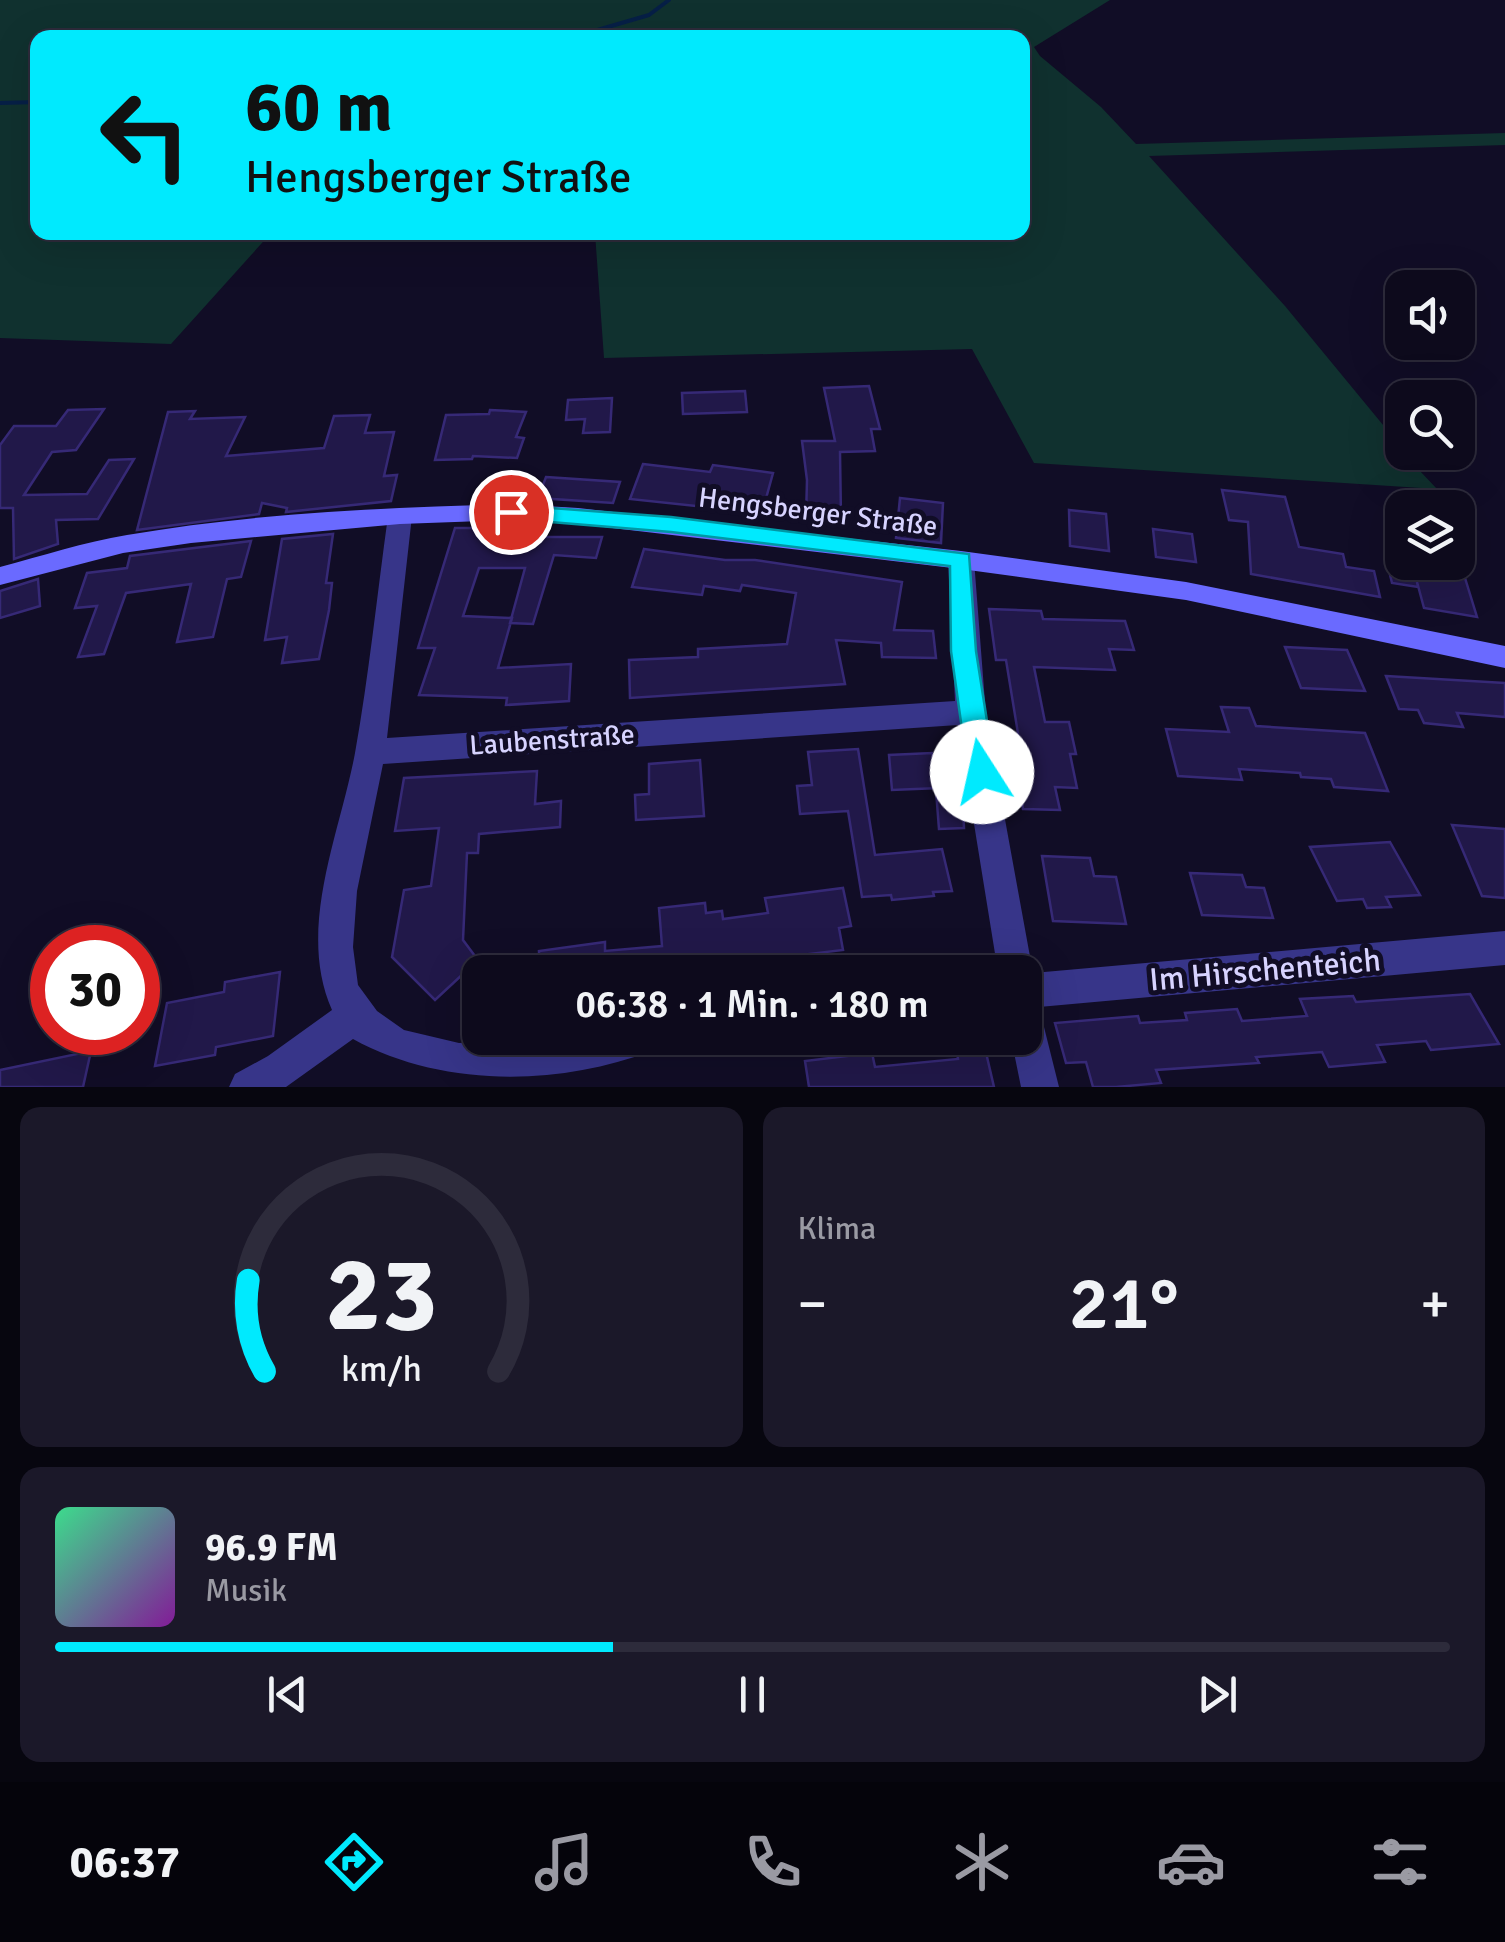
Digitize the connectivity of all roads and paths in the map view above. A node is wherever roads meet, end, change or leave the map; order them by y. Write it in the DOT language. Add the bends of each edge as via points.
graph roads {
  1 [pos="400,516"];
  2 [pos="961,560"];
  3 [pos="0,576"];
  4 [pos="1505,657"];
  5 [pos="971,712"];
  6 [pos="370,752"];
  7 [pos="1505,948"];
  8 [pos="1013,955"];
  9 [pos="1042,989"];
  10 [pos="356,1015"];
  11 [pos="573,1055"];
  12 [pos="1033,1055"];
  13 [pos="248,1087"];
  14 [pos="1040,1087"];
  1 -- 2 [label="street, Hengsberger Straße" via="578,516"];
  1 -- 3 [label="street, Hengsberger Straße" via="124,544"];
  1 -- 6 [label="street"];
  2 -- 4 [label="street, Hengsberger Straße" via="1186,590"];
  2 -- 5 [label="street"];
  5 -- 6 [label="street, Laubenstraße"];
  5 -- 8 [label="street"];
  6 -- 10 [label="street" via="338,920 336,970"];
  7 -- 9 [label="street, Im Hirschenteich"];
  10 -- 11 [label="street" via="378,1039 412,1057 458,1069"];
  10 -- 13 [label="street"];
  12 -- 14 [label="street"];
}
